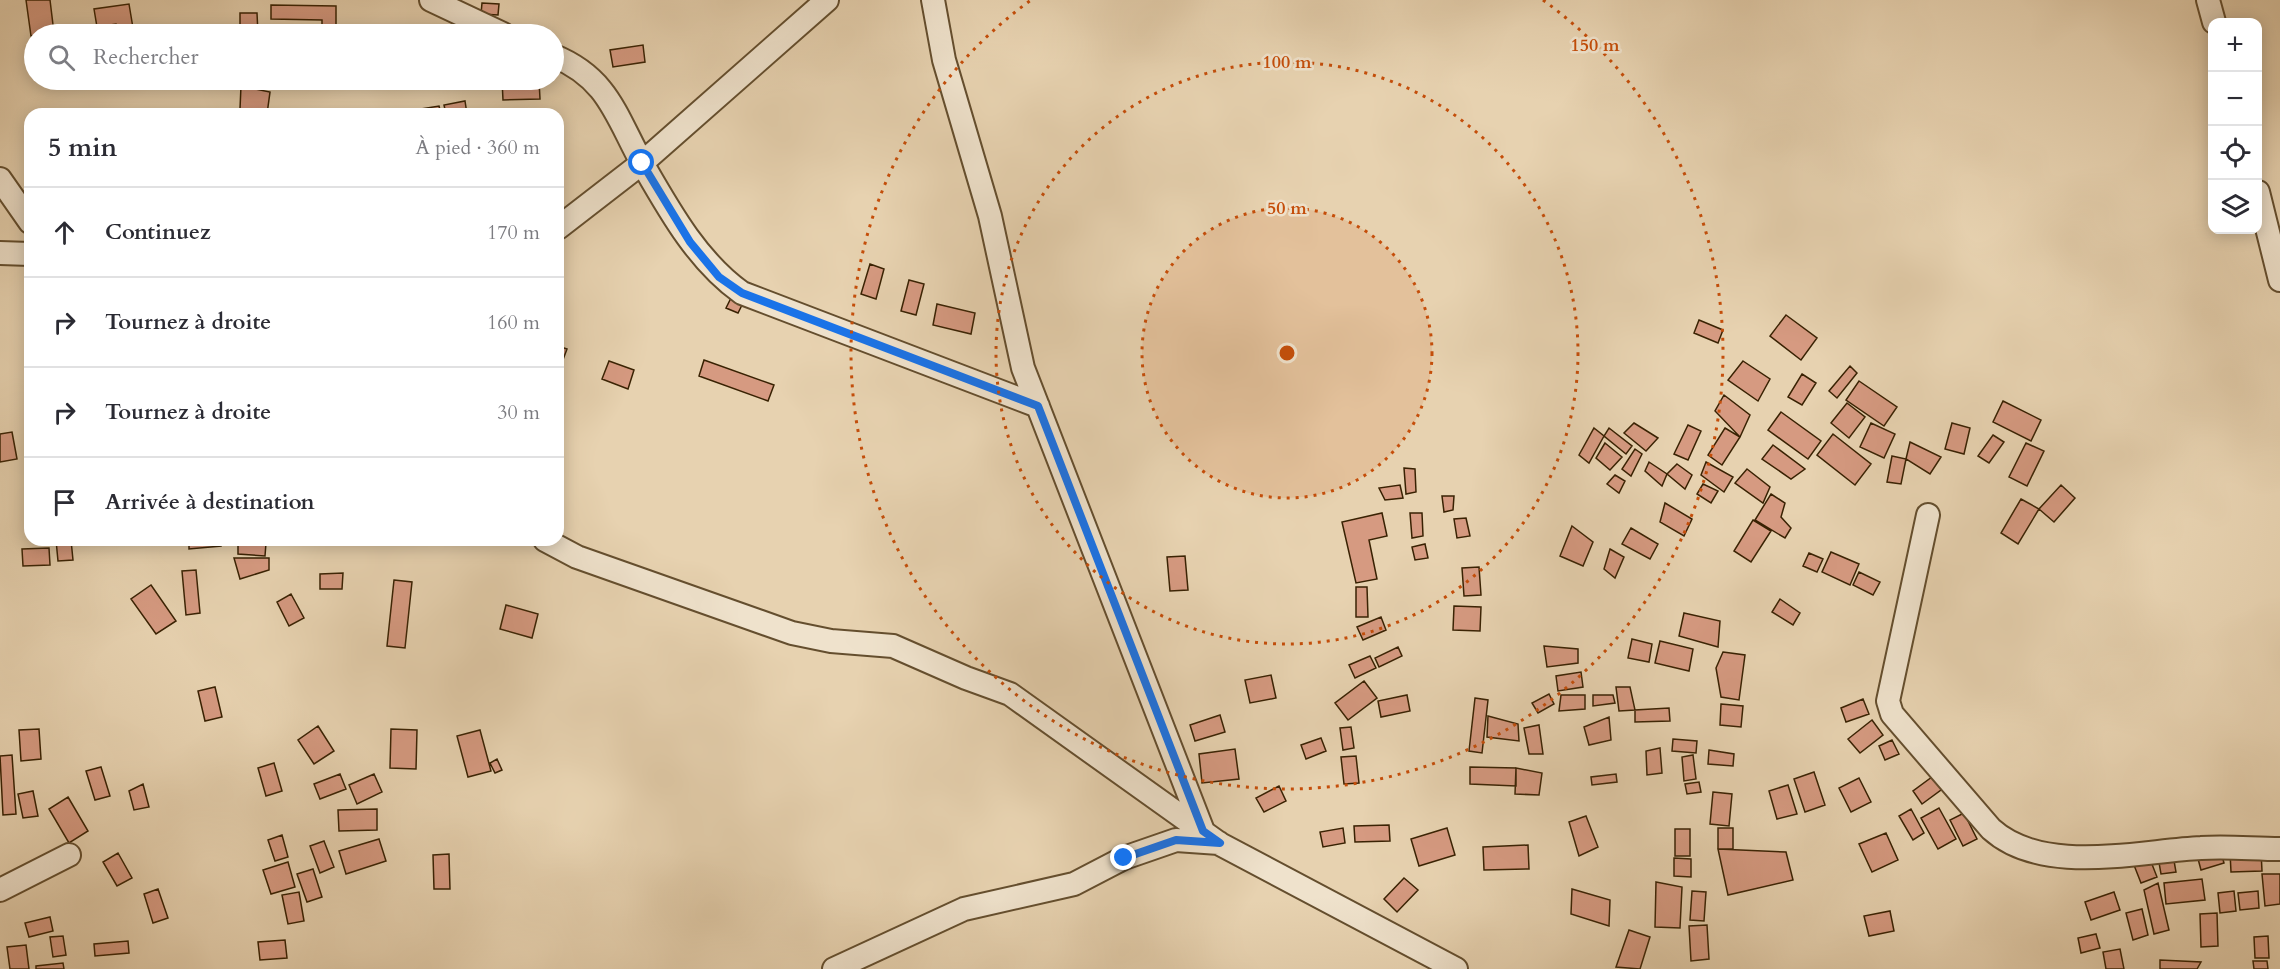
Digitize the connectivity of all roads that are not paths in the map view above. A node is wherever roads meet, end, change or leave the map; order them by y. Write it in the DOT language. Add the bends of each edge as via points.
graph roads {
  1 [pos="431,0"];
  2 [pos="827,0"];
  3 [pos="933,0"];
  4 [pos="2208,0"];
  5 [pos="2213,18"];
  6 [pos="482,24"];
  7 [pos="564,62"];
  8 [pos="642,163"];
  9 [pos="0,179"];
  10 [pos="2262,208"];
  11 [pos="24,213"];
  12 [pos="564,223"];
  13 [pos="0,253"];
  14 [pos="24,254"];
  15 [pos="2280,280"];
  16 [pos="1038,406"];
  17 [pos="1928,515"];
  18 [pos="556,546"];
  19 [pos="1212,837"];
  20 [pos="2280,849"];
  21 [pos="69,855"];
  22 [pos="0,890"];
  23 [pos="834,969"];
  24 [pos="1456,969"];
  1 -- 6 [label="street"];
  2 -- 8 [label="street"];
  3 -- 16 [label="street" via="944,60 990,216 1023,368"];
  4 -- 5 [label="street"];
  7 -- 8 [label="street" via="589,76 603,90"];
  8 -- 12 [label="street"];
  8 -- 16 [label="street" via="690,242 719,277 742,293"];
  9 -- 11 [label="street"];
  10 -- 15 [label="street"];
  13 -- 14 [label="street"];
  16 -- 19 [label="street"];
  17 -- 20 [label="street" via="1888,701 1892,714 1991,829 2006,842 2030,850 2091,858 2203,848"];
  18 -- 19 [label="street" via="577,557 792,633 893,646 1010,694"];
  19 -- 23 [label="street" via="1176,840 1124,858 1074,884 964,909"];
  19 -- 24 [label="street"];
  21 -- 22 [label="street"];
}
